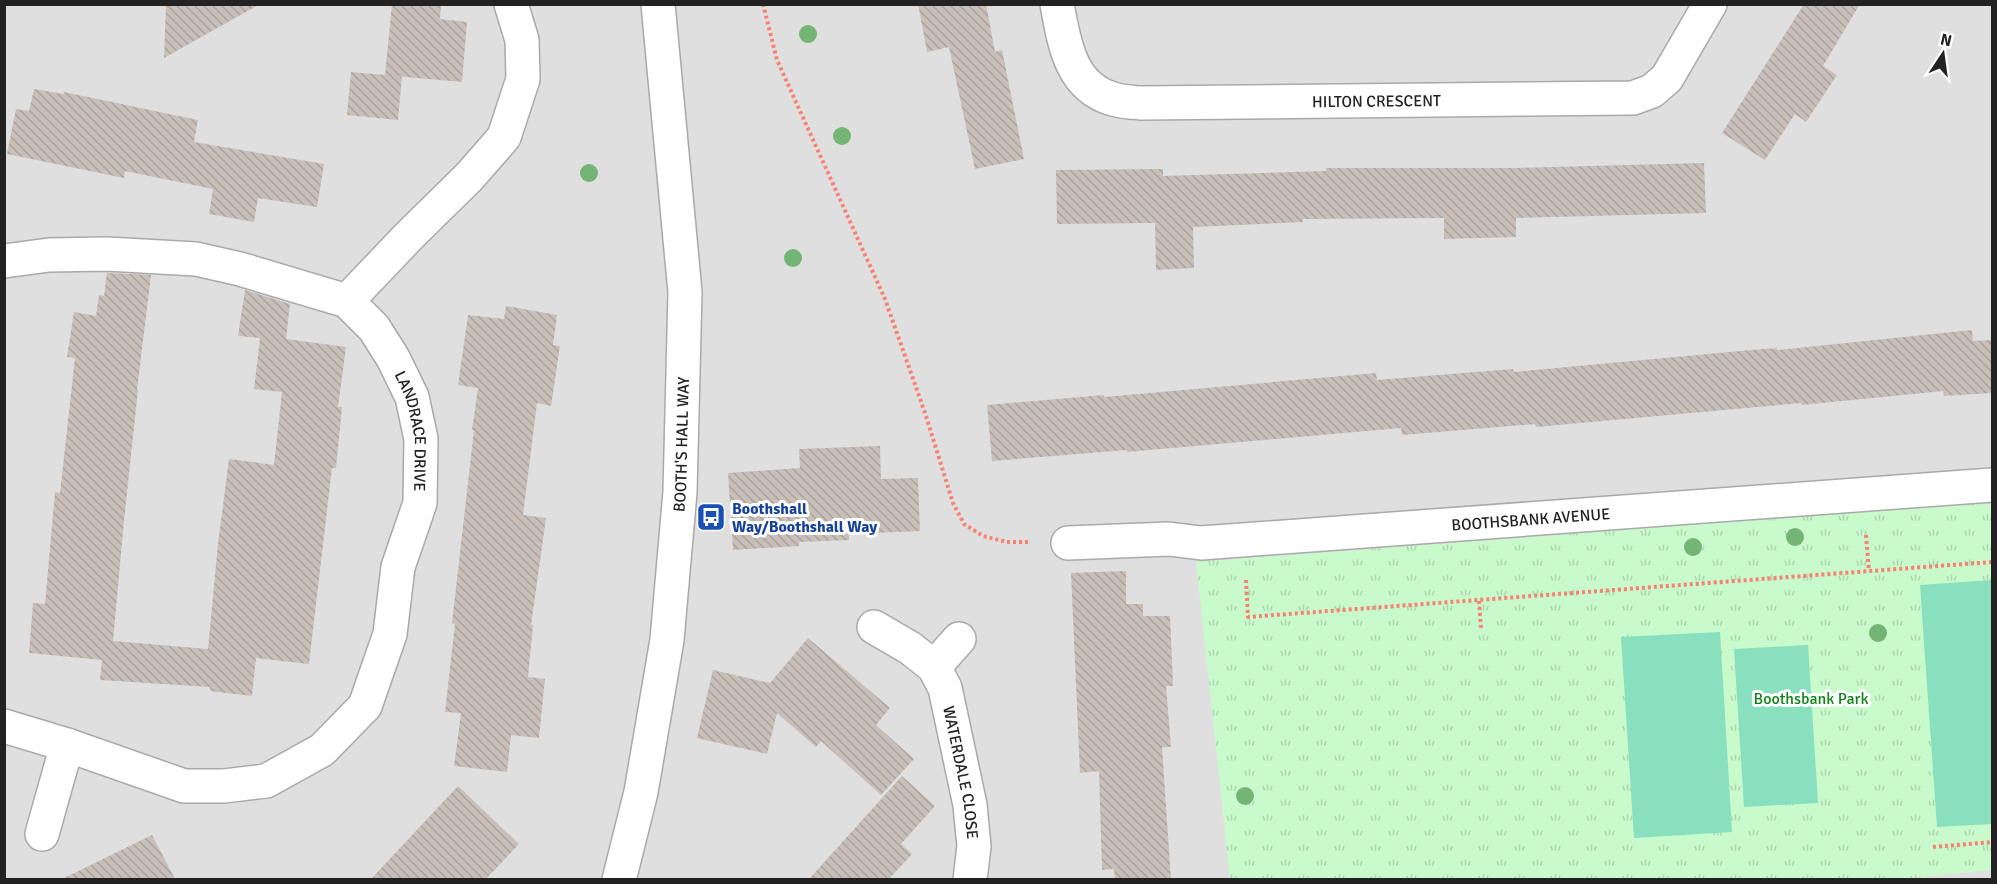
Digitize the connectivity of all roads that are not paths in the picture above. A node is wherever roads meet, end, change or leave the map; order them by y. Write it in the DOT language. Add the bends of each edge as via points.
graph roads {
  1 [pos="511,4"];
  2 [pos="658,4"];
  3 [pos="1057,4"];
  4 [pos="1710,4"];
  5 [pos="4,261"];
  6 [pos="347,302"];
  7 [pos="1992,485"];
  8 [pos="1068,543"];
  9 [pos="874,627"];
  10 [pos="959,639"];
  11 [pos="934,667"];
  12 [pos="4,726"];
  13 [pos="67,745"];
  14 [pos="42,834"];
  15 [pos="619,879"];
  16 [pos="970,879"];
  1 -- 6 [label="street" via="522,40 524,80 504,137"];
  2 -- 15 [label="street, BOOTH'S HALL WAY" via="685,292 680,492 667,640 641,792"];
  3 -- 4 [label="street, HILTON CRESCENT" via="1074,69 1091,89 1113,99 1141,103 1633,98 1652,91 1667,78"];
  5 -- 6 [label="street, LANDRACE DRIVE" via="107,254 196,259"];
  6 -- 13 [label="street, LANDRACE DRIVE" via="374,328 393,358 412,397 421,440 420,503 398,567 390,634 365,706 322,750 266,781 184,786"];
  7 -- 8 [label="street, BOOTHSBANK AVENUE" via="1201,543 1169,539"];
  9 -- 11 [label="street, WATERDALE CLOSE"];
  10 -- 11 [label="street"];
  11 -- 16 [label="street, WATERDALE CLOSE" via="945,688 970,805 974,846"];
  12 -- 13 [label="street, LANDRACE DRIVE"];
  13 -- 14 [label="street"];
}
